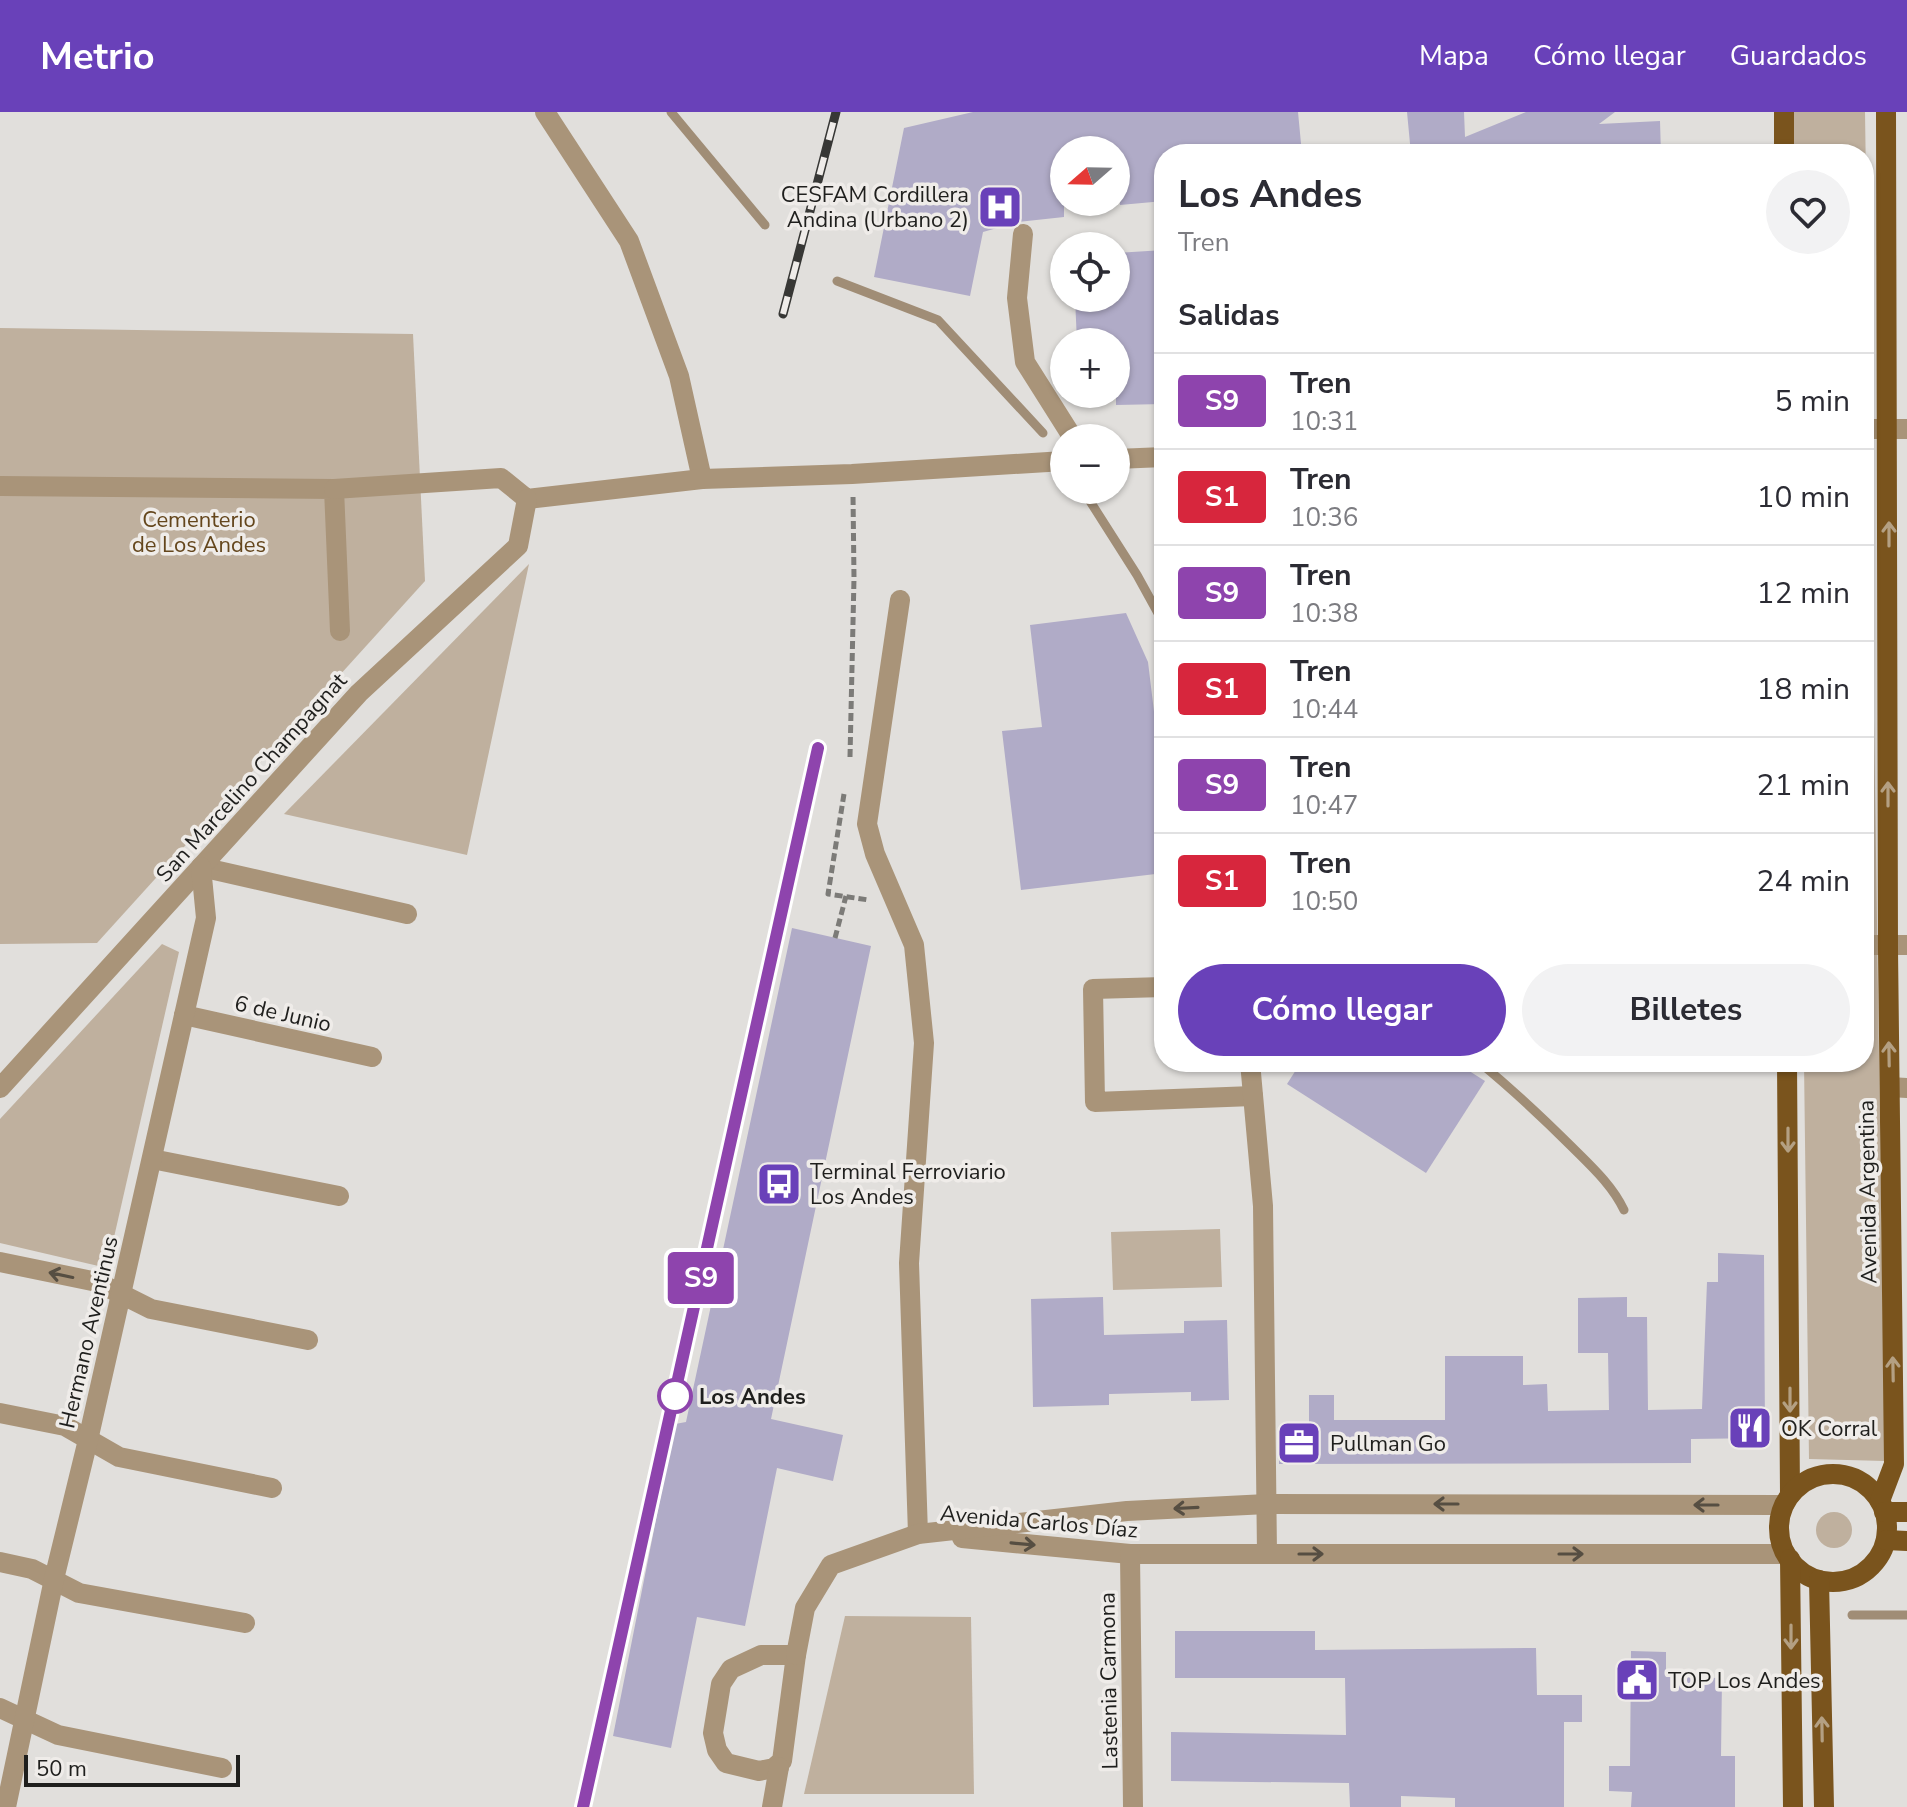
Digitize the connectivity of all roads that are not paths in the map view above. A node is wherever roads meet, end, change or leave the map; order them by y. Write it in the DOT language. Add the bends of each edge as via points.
graph roads {
  1 [pos="545,112"];
  2 [pos="1784,112"];
  3 [pos="1886,112"];
  4 [pos="1784,144"];
  5 [pos="1023,234"];
  6 [pos="1064,424"];
  7 [pos="1874,429"];
  8 [pos="1898,429"];
  9 [pos="1154,457"];
  10 [pos="1130,458"];
  11 [pos="1050,462"];
  12 [pos="702,479"];
  13 [pos="0,486"];
  14 [pos="334,489"];
  15 [pos="527,499"];
  16 [pos="900,600"];
  17 [pos="340,631"];
  18 [pos="201,867"];
  19 [pos="407,914"];
  20 [pos="1874,945"];
  21 [pos="1898,945"];
  22 [pos="1154,987"];
  23 [pos="184,1015"];
  24 [pos="372,1057"];
  25 [pos="1251,1072"];
  26 [pos="1787,1072"];
  27 [pos="1898,1087"];
  28 [pos="0,1088"];
  29 [pos="1253,1096"];
  30 [pos="152,1159"];
  31 [pos="339,1196"];
  32 [pos="0,1262"];
  33 [pos="119,1294"];
  34 [pos="308,1340"];
  35 [pos="0,1413"];
  36 [pos="88,1440"];
  37 [pos="272,1488"];
  38 [pos="1787,1500"];
  39 [pos="1267,1504"];
  40 [pos="1882,1506"];
  41 [pos="1907,1512"];
  42 [pos="918,1534"];
  43 [pos="1886,1540"];
  44 [pos="1907,1541"];
  45 [pos="1130,1554"];
  46 [pos="1267,1554"];
  47 [pos="1788,1557"];
  48 [pos="0,1562"];
  49 [pos="54,1579"];
  50 [pos="1819,1580"];
  51 [pos="245,1623"];
  52 [pos="796,1655"];
  53 [pos="0,1708"];
  54 [pos="26,1721"];
  55 [pos="779,1767"];
  56 [pos="222,1768"];
  57 [pos="6,1807"];
  58 [pos="772,1807"];
  59 [pos="1133,1807"];
  60 [pos="1793,1807"];
  61 [pos="1824,1807"];
  1 -- 12 [label="street" via="629,241 679,376"];
  2 -- 4 [label="main road"];
  3 -- 8 [label="main road, Avenida Argentina"];
  5 -- 6 [label="street" via="1017,298 1025,362"];
  7 -- 8 [label="street"];
  21 -- 8 [label="main road, Avenida Argentina, one-way"];
  9 -- 10 [label="street"];
  11 -- 12 [label="street"];
  12 -- 15 [label="street"];
  13 -- 14 [label="street"];
  14 -- 15 [label="street" via="501,478"];
  14 -- 17 [label="street"];
  15 -- 18 [label="street, San Marcelino Champagnat" via="518,546 359,693"];
  16 -- 42 [label="street" via="867,824 914,945 924,1043 909,1263"];
  18 -- 19 [label="street"];
  18 -- 23 [label="street, Hermano Aventinus" via="206,918"];
  18 -- 28 [label="street, San Marcelino Champagnat"];
  20 -- 21 [label="street"];
  27 -- 21 [label="main road, Avenida Argentina, one-way"];
  22 -- 29 [label="street" via="1093,989 1095,1102"];
  23 -- 24 [label="street, 6 de Junio"];
  23 -- 30 [label="street, Hermano Aventinus"];
  25 -- 29 [label="street"];
  26 -- 38 [label="main road, one-way"];
  40 -- 27 [label="main road, Avenida Argentina, one-way" via="1894,1464"];
  29 -- 39 [label="street" via="1263,1206"];
  30 -- 31 [label="street"];
  30 -- 33 [label="street, Hermano Aventinus"];
  33 -- 32 [label="street, one-way" via="97,1282"];
  33 -- 34 [label="street" via="151,1309"];
  33 -- 36 [label="street, Hermano Aventinus"];
  35 -- 36 [label="street" via="65,1426"];
  36 -- 37 [label="street" via="119,1457"];
  36 -- 49 [label="street, Hermano Aventinus"];
  38 -- 39 [label="street, Avenida Carlos Díaz, one-way"];
  38 -- 40 [label="main road" via="1808,1480 1831,1474 1864,1484"];
  38 -- 47 [label="main road" via="1780,1530"];
  39 -- 42 [label="street, Avenida Carlos Díaz, one-way" via="1127,1511"];
  39 -- 46 [label="street"];
  40 -- 41 [label="main road"];
  40 -- 43 [label="main road, Avenida Argentina"];
  42 -- 45 [label="street, Avenida Carlos Díaz, one-way"];
  42 -- 52 [label="street" via="831,1565 805,1608"];
  43 -- 44 [label="main road"];
  43 -- 50 [label="main road" via="1877,1559 1861,1574 1841,1581"];
  45 -- 46 [label="street, Avenida Carlos Díaz"];
  45 -- 59 [label="street, Lastenia Carmona"];
  46 -- 47 [label="street, Avenida Carlos Díaz, one-way"];
  47 -- 50 [label="main road"];
  47 -- 60 [label="main road, one-way"];
  48 -- 49 [label="street"];
  49 -- 51 [label="street" via="79,1593"];
  49 -- 54 [label="street, Hermano Aventinus"];
  61 -- 50 [label="main road, one-way"];
  52 -- 55 [label="street"];
  52 -- 55 [label="street" via="761,1655 731,1669 721,1684 713,1733 726,1763 759,1771"];
  53 -- 54 [label="street"];
  54 -- 56 [label="street" via="58,1735"];
  54 -- 57 [label="street, Hermano Aventinus"];
  55 -- 58 [label="street"];
}
